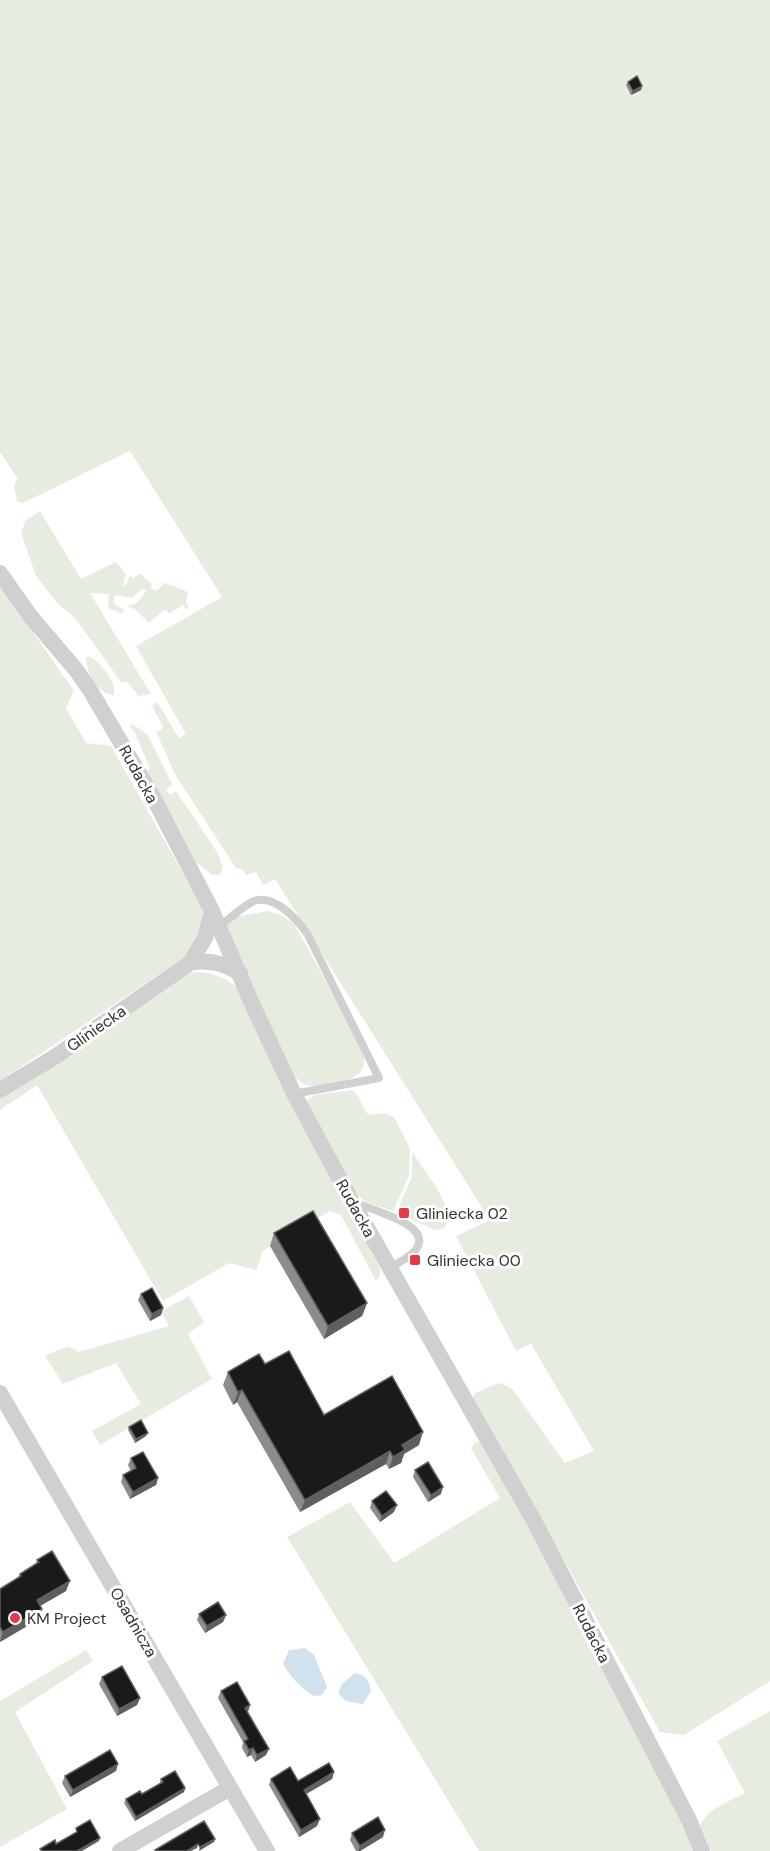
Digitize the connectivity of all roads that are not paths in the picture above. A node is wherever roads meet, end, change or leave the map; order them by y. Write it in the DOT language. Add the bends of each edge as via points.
graph roads {
  1 [pos="0,573"];
  2 [pos="216,919"];
  3 [pos="190,963"];
  4 [pos="240,973"];
  5 [pos="0,1090"];
  6 [pos="294,1094"];
  7 [pos="350,1198"];
  8 [pos="390,1268"];
  9 [pos="0,1393"];
  10 [pos="230,1788"];
  11 [pos="120,1851"];
  12 [pos="267,1851"];
  13 [pos="702,1851"];
  1 -- 2 [label="street, Rudacka" via="101,707"];
  2 -- 3 [label="street, Gliniecka"];
  2 -- 4 [label="street, Rudacka"];
  2 -- 6 [label="lane" via="255,901 281,908 301,924 379,1078"];
  3 -- 4 [label="street" via="214,962"];
  3 -- 5 [label="street, Gliniecka"];
  4 -- 6 [label="street, Rudacka"];
  6 -- 7 [label="street, Rudacka"];
  7 -- 8 [label="street, Rudacka"];
  7 -- 8 [label="lane" via="405,1223 417,1234 416,1251"];
  8 -- 13 [label="street, Rudacka" via="533,1519"];
  9 -- 10 [label="street, Osadnicza"];
  10 -- 11 [label="street"];
  10 -- 12 [label="street, Osadnicza"];
}
